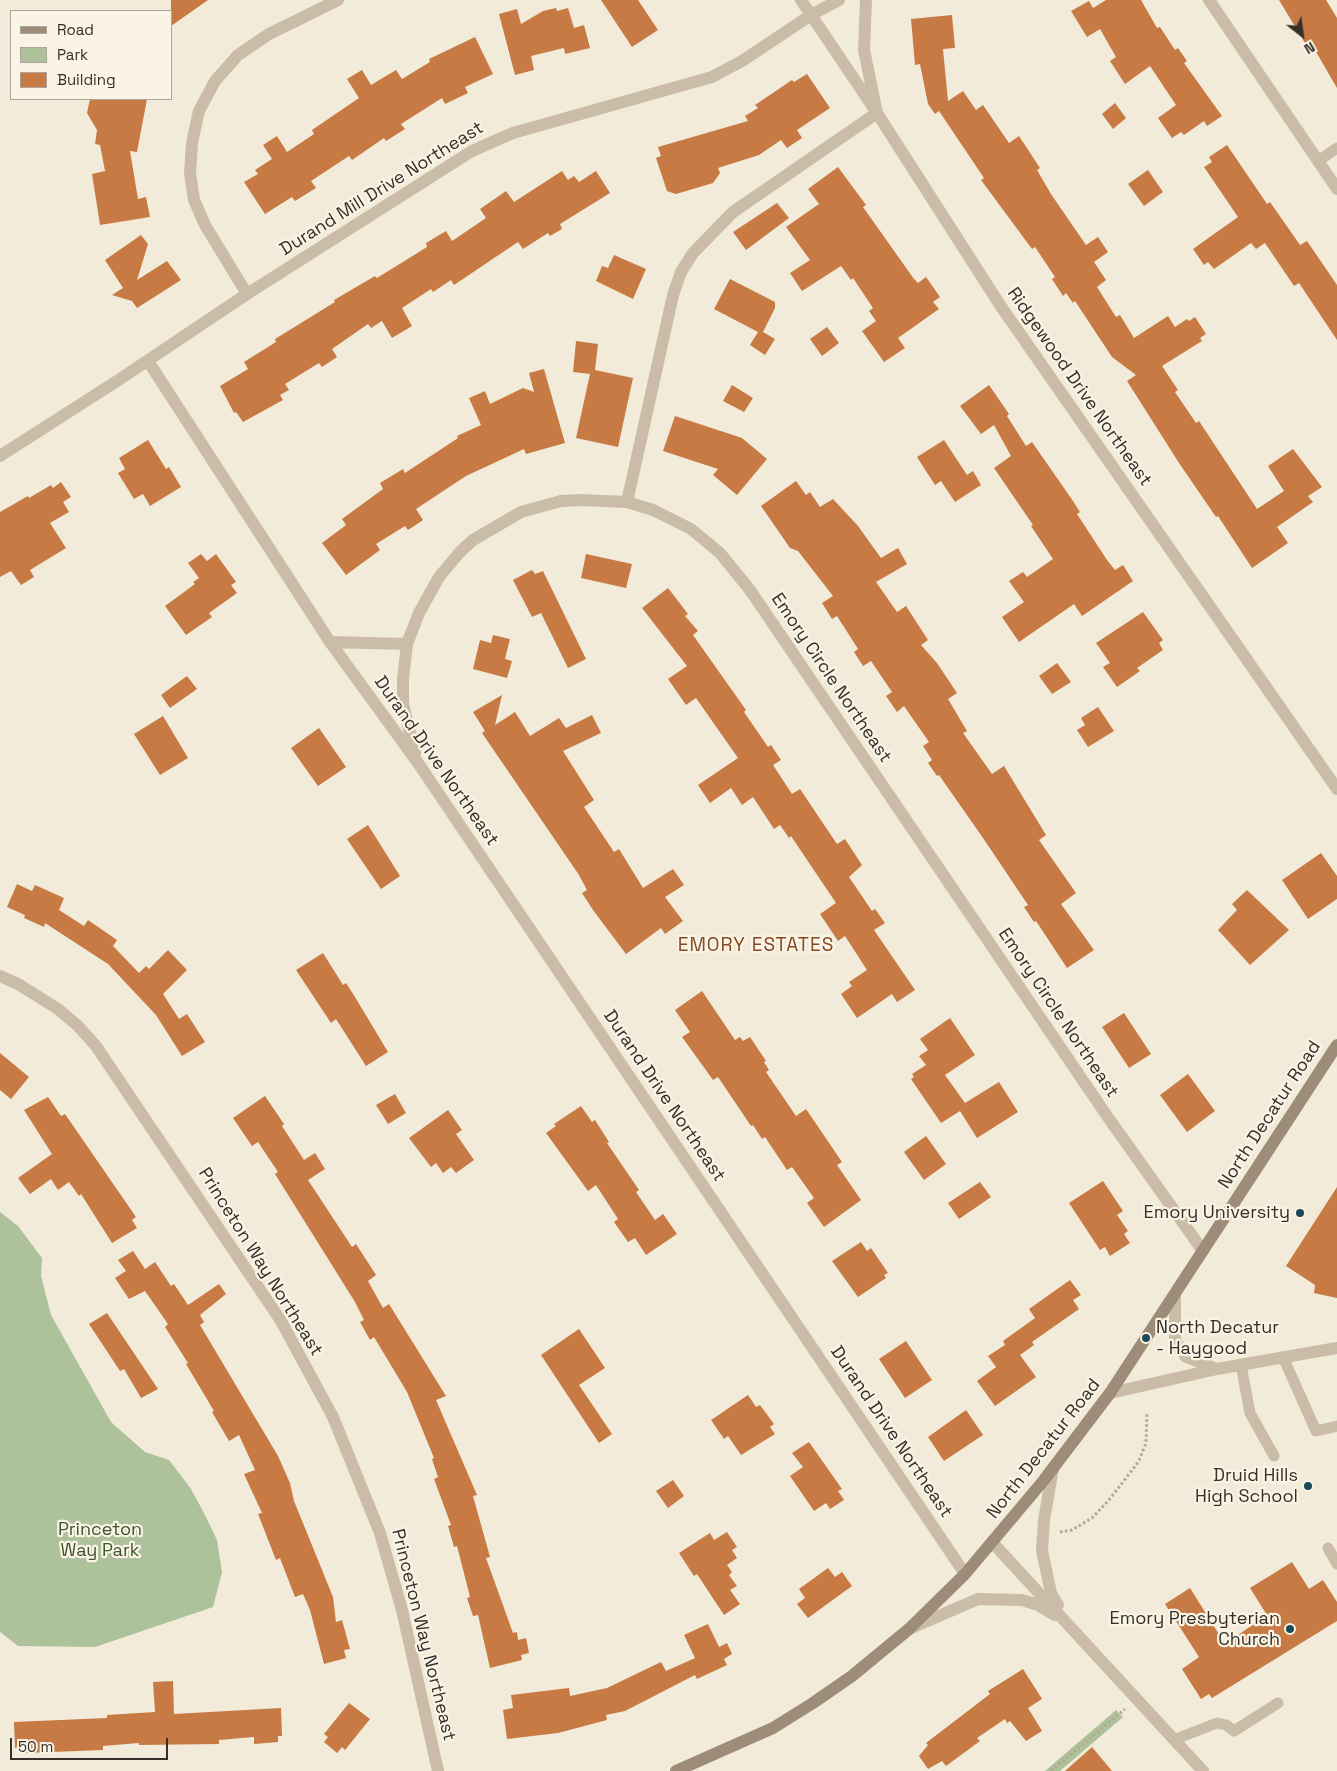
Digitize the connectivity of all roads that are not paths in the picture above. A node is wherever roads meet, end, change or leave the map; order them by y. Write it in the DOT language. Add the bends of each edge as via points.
graph roads {
  1 [pos="338,0"];
  2 [pos="801,0"];
  3 [pos="840,0"];
  4 [pos="866,0"];
  5 [pos="1209,0"];
  6 [pos="811,15"];
  7 [pos="877,114"];
  8 [pos="1337,148"];
  9 [pos="1318,161"];
  10 [pos="1337,189"];
  11 [pos="247,294"];
  12 [pos="148,361"];
  13 [pos="0,456"];
  14 [pos="627,502"];
  15 [pos="330,642"];
  16 [pos="407,644"];
  17 [pos="418,763"];
  18 [pos="1337,789"];
  19 [pos="0,976"];
  20 [pos="1337,1045"];
  21 [pos="1203,1251"];
  22 [pos="1175,1294"];
  23 [pos="1337,1348"];
  24 [pos="1283,1357"];
  25 [pos="1241,1365"];
  26 [pos="1217,1369"];
  27 [pos="1110,1393"];
  28 [pos="1337,1426"];
  29 [pos="1274,1456"];
  30 [pos="1053,1468"];
  31 [pos="992,1542"];
  32 [pos="1328,1548"];
  33 [pos="1337,1564"];
  34 [pos="965,1574"];
  35 [pos="1068,1622"];
  36 [pos="909,1628"];
  37 [pos="1278,1702"];
  38 [pos="1176,1739"];
  39 [pos="438,1771"];
  40 [pos="676,1771"];
  41 [pos="1203,1771"];
  1 -- 11 [label="street" via="269,34 238,55 215,81 199,111 190,172 194,200 205,226"];
  2 -- 6 [label="street, Ridgewood Drive Northeast"];
  3 -- 6 [label="street, Durand Mill Drive Northeast"];
  4 -- 7 [label="street" via="864,50"];
  5 -- 9 [label="street"];
  6 -- 7 [label="street, Ridgewood Drive Northeast"];
  6 -- 11 [label="street, Durand Mill Drive Northeast" via="712,78 492,141"];
  7 -- 14 [label="street" via="733,212 693,253 681,272 673,295"];
  7 -- 18 [label="street, Ridgewood Drive Northeast" via="1000,305"];
  8 -- 9 [label="lane"];
  9 -- 10 [label="street"];
  11 -- 12 [label="street, Durand Mill Drive Northeast"];
  12 -- 13 [label="street, Durand Mill Drive Northeast"];
  12 -- 15 [label="street, Durand Drive Northeast"];
  14 -- 16 [label="street, Emory Circle Northeast" via="561,501 521,512 488,529 460,552 439,577 419,613"];
  14 -- 21 [label="street, Emory Circle Northeast" via="660,513 691,529 736,570 1106,1116"];
  15 -- 16 [label="street"];
  15 -- 17 [label="street, Durand Drive Northeast"];
  16 -- 17 [label="street, Emory Circle Northeast" via="403,704"];
  17 -- 34 [label="street, Durand Drive Northeast"];
  19 -- 39 [label="street, Princeton Way Northeast" via="58,1009 96,1046 281,1322 333,1417 380,1533 402,1610"];
  20 -- 21 [label="main road, North Decatur Road"];
  21 -- 22 [label="main road, North Decatur Road"];
  22 -- 26 [label="street" via="1175,1340 1180,1349 1186,1357"];
  22 -- 27 [label="main road, North Decatur Road"];
  23 -- 24 [label="street"];
  24 -- 25 [label="street"];
  24 -- 28 [label="lane" via="1316,1431"];
  25 -- 26 [label="street"];
  25 -- 29 [label="lane" via="1250,1413"];
  26 -- 27 [label="street"];
  27 -- 30 [label="main road, North Decatur Road"];
  30 -- 31 [label="main road, North Decatur Road"];
  30 -- 35 [label="street" via="1042,1551 1051,1593"];
  31 -- 34 [label="main road, North Decatur Road"];
  31 -- 35 [label="street"];
  32 -- 33 [label="lane"];
  34 -- 36 [label="main road, North Decatur Road"];
  35 -- 36 [label="street" via="1038,1605 1003,1598 978,1599"];
  35 -- 38 [label="street"];
  36 -- 40 [label="main road, North Decatur Road" via="813,1704 773,1728"];
  37 -- 38 [label="lane" via="1234,1732 1217,1723"];
  38 -- 41 [label="street"];
}
